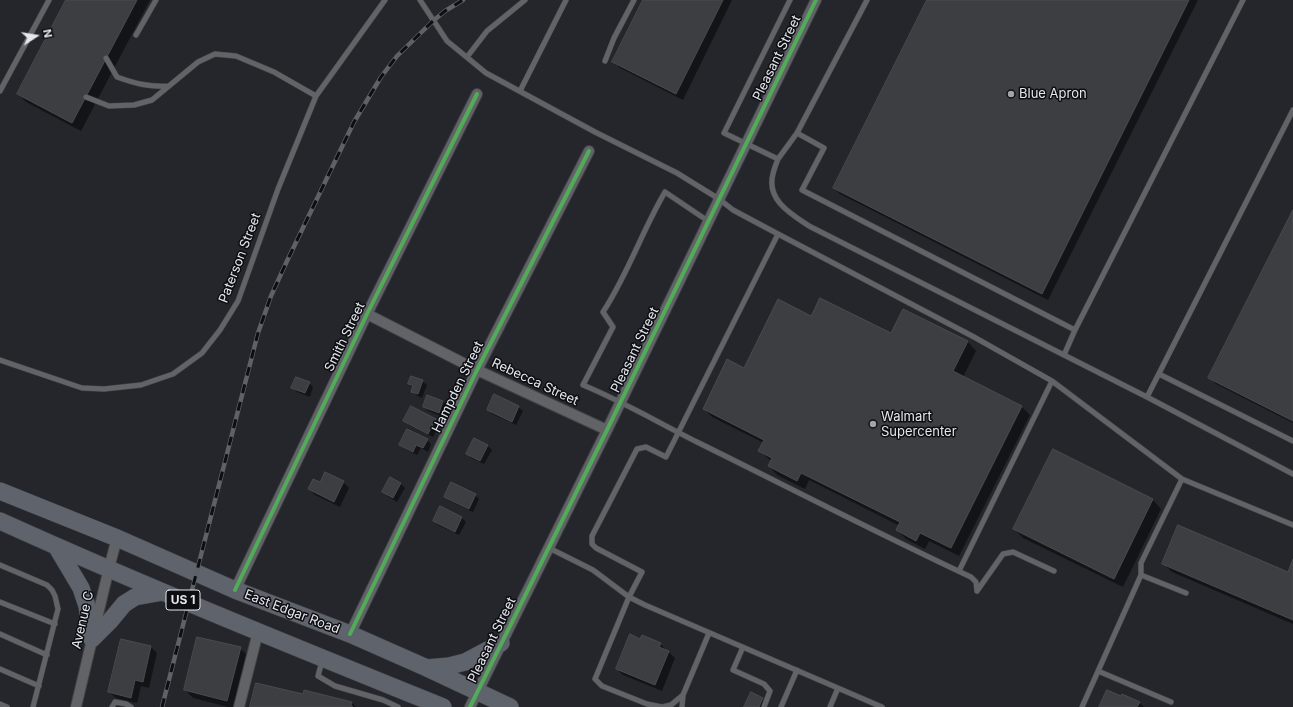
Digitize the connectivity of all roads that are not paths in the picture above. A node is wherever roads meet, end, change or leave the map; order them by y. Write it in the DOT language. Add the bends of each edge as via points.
graph roads {
  1 [pos="49,0"];
  2 [pos="156,0"];
  3 [pos="385,0"];
  4 [pos="525,0"];
  5 [pos="566,0"];
  6 [pos="634,0"];
  7 [pos="790,0"];
  8 [pos="816,0"];
  9 [pos="867,0"];
  10 [pos="1243,0"];
  11 [pos="421,1"];
  12 [pos="136,35"];
  13 [pos="467,57"];
  14 [pos="106,58"];
  15 [pos="605,61"];
  16 [pos="170,86"];
  17 [pos="0,91"];
  18 [pos="520,91"];
  19 [pos="477,94"];
  20 [pos="316,96"];
  21 [pos="86,97"];
  22 [pos="1293,110"];
  23 [pos="797,133"];
  24 [pos="746,144"];
  25 [pos="589,151"];
  26 [pos="778,159"];
  27 [pos="719,199"];
  28 [pos="708,221"];
  29 [pos="778,234"];
  30 [pos="367,314"];
  31 [pos="1074,330"];
  32 [pos="1064,355"];
  33 [pos="0,360"];
  34 [pos="477,370"];
  35 [pos="1159,374"];
  36 [pos="1052,381"];
  37 [pos="1147,397"];
  38 [pos="620,403"];
  39 [pos="607,430"];
  40 [pos="679,433"];
  41 [pos="1293,441"];
  42 [pos="1293,474"];
  43 [pos="1182,479"];
  44 [pos="0,491"];
  45 [pos="0,521"];
  46 [pos="1293,525"];
  47 [pos="117,538"];
  48 [pos="56,546"];
  49 [pos="549,548"];
  50 [pos="0,565"];
  51 [pos="109,568"];
  52 [pos="959,571"];
  53 [pos="1054,571"];
  54 [pos="1141,575"];
  55 [pos="234,590"];
  56 [pos="163,592"];
  57 [pos="1186,593"];
  58 [pos="629,597"];
  59 [pos="0,602"];
  60 [pos="55,624"];
  61 [pos="258,632"];
  62 [pos="709,633"];
  63 [pos="0,634"];
  64 [pos="350,634"];
  65 [pos="92,639"];
  66 [pos="501,643"];
  67 [pos="743,647"];
  68 [pos="47,655"];
  69 [pos="323,658"];
  70 [pos="427,668"];
  71 [pos="0,669"];
  72 [pos="796,670"];
  73 [pos="1098,671"];
  74 [pos="39,686"];
  75 [pos="838,688"];
  76 [pos="478,692"];
  77 [pos="683,695"];
  78 [pos="1171,702"];
  79 [pos="0,704"];
  80 [pos="7,707"];
  81 [pos="34,707"];
  82 [pos="76,707"];
  83 [pos="112,707"];
  84 [pos="131,707"];
  85 [pos="239,707"];
  86 [pos="398,707"];
  87 [pos="443,707"];
  88 [pos="470,707"];
  89 [pos="510,707"];
  90 [pos="662,707"];
  91 [pos="682,707"];
  92 [pos="764,707"];
  93 [pos="781,707"];
  94 [pos="830,707"];
  95 [pos="882,707"];
  96 [pos="1082,707"];
  1 -- 17 [label="lane"];
  2 -- 12 [label="lane"];
  3 -- 20 [label="lane, Paterson Street"];
  4 -- 13 [label="lane" via="487,31"];
  5 -- 18 [label="lane"];
  6 -- 15 [label="lane"];
  7 -- 24 [label="lane" via="724,133"];
  8 -- 24 [label="street, Pleasant Street"];
  9 -- 23 [label="lane"];
  10 -- 31 [label="lane"];
  11 -- 13 [label="lane" via="447,40"];
  13 -- 18 [label="lane" via="486,73"];
  14 -- 16 [label="lane" via="117,77 137,84"];
  16 -- 20 [label="lane" via="198,62 215,54 236,56 274,72"];
  16 -- 21 [label="lane" via="152,100 134,105 109,106"];
  18 -- 27 [label="lane" via="677,173"];
  19 -- 30 [label="street, Smith Street"];
  20 -- 33 [label="lane, Paterson Street" via="278,189 238,301 202,353 172,374 141,385 104,389 82,388"];
  22 -- 35 [label="lane"];
  23 -- 26 [label="lane"];
  23 -- 31 [label="lane" via="824,148 802,190"];
  24 -- 26 [label="lane"];
  24 -- 27 [label="street, Pleasant Street"];
  25 -- 34 [label="street, Hampden Street"];
  26 -- 32 [label="lane" via="772,175 772,189 776,200 809,226"];
  27 -- 28 [label="street, Pleasant Street"];
  27 -- 29 [label="lane" via="733,210"];
  28 -- 38 [label="street, Pleasant Street"];
  28 -- 38 [label="lane" via="665,192 619,287 604,312 613,327 583,385"];
  29 -- 36 [label="lane"];
  29 -- 40 [label="lane"];
  30 -- 34 [label="street, Rebecca Street"];
  30 -- 55 [label="street, Smith Street"];
  31 -- 32 [label="lane"];
  32 -- 37 [label="lane"];
  34 -- 39 [label="street, Rebecca Street"];
  34 -- 64 [label="street, Hampden Street"];
  35 -- 37 [label="lane"];
  35 -- 41 [label="lane"];
  36 -- 43 [label="lane"];
  36 -- 52 [label="lane"];
  37 -- 42 [label="lane"];
  38 -- 39 [label="street, Pleasant Street"];
  38 -- 40 [label="lane"];
  39 -- 49 [label="street, Pleasant Street"];
  40 -- 52 [label="lane"];
  40 -- 58 [label="lane" via="666,457 646,447 637,449 592,536 592,544 596,548 642,572"];
  43 -- 46 [label="lane"];
  43 -- 54 [label="lane" via="1141,563"];
  44 -- 47 [label="highway, US 1"];
  45 -- 48 [label="highway, US 1"];
  47 -- 51 [label="street, Avenue C"];
  47 -- 55 [label="highway, East Edgar Road / US 1"];
  48 -- 51 [label="highway, US 1"];
  48 -- 65 [label="highway" via="81,588 87,606"];
  49 -- 58 [label="lane" via="592,570"];
  49 -- 66 [label="street, Pleasant Street"];
  50 -- 60 [label="lane" via="49,587 56,596 58,606"];
  51 -- 56 [label="highway, US 1"];
  51 -- 65 [label="street, Avenue C"];
  52 -- 53 [label="lane" via="976,582 978,591 1003,554 1013,552"];
  54 -- 57 [label="lane"];
  54 -- 73 [label="lane"];
  55 -- 64 [label="highway, East Edgar Road / US 1"];
  56 -- 61 [label="highway, US 1"];
  56 -- 65 [label="highway" via="136,597 124,604"];
  58 -- 62 [label="lane"];
  58 -- 90 [label="lane" via="595,679 602,686 647,704"];
  59 -- 60 [label="lane"];
  60 -- 68 [label="lane"];
  61 -- 69 [label="highway, US 1"];
  61 -- 85 [label="street"];
  62 -- 67 [label="lane"];
  62 -- 77 [label="lane"];
  63 -- 68 [label="lane"];
  64 -- 70 [label="highway, East Edgar Road / US 1"];
  65 -- 82 [label="street, Avenue C"];
  66 -- 70 [label="highway" via="465,662"];
  66 -- 76 [label="street, Pleasant Street"];
  67 -- 72 [label="lane"];
  67 -- 92 [label="lane" via="733,670 764,684 770,691"];
  68 -- 74 [label="lane"];
  69 -- 86 [label="lane" via="318,676 335,686"];
  69 -- 87 [label="highway, US 1" via="416,699"];
  70 -- 76 [label="highway, East Edgar Road / US 1"];
  71 -- 74 [label="lane"];
  72 -- 75 [label="lane"];
  72 -- 93 [label="lane"];
  73 -- 78 [label="lane"];
  73 -- 96 [label="lane"];
  74 -- 81 [label="lane"];
  75 -- 94 [label="lane"];
  75 -- 95 [label="lane"];
  76 -- 88 [label="street, Pleasant Street"];
  76 -- 89 [label="highway, East Edgar Road / US 1"];
  77 -- 90 [label="lane" via="671,705"];
  77 -- 91 [label="lane"];
  79 -- 80 [label="lane"];
  83 -- 84 [label="lane" via="115,702"];
}
